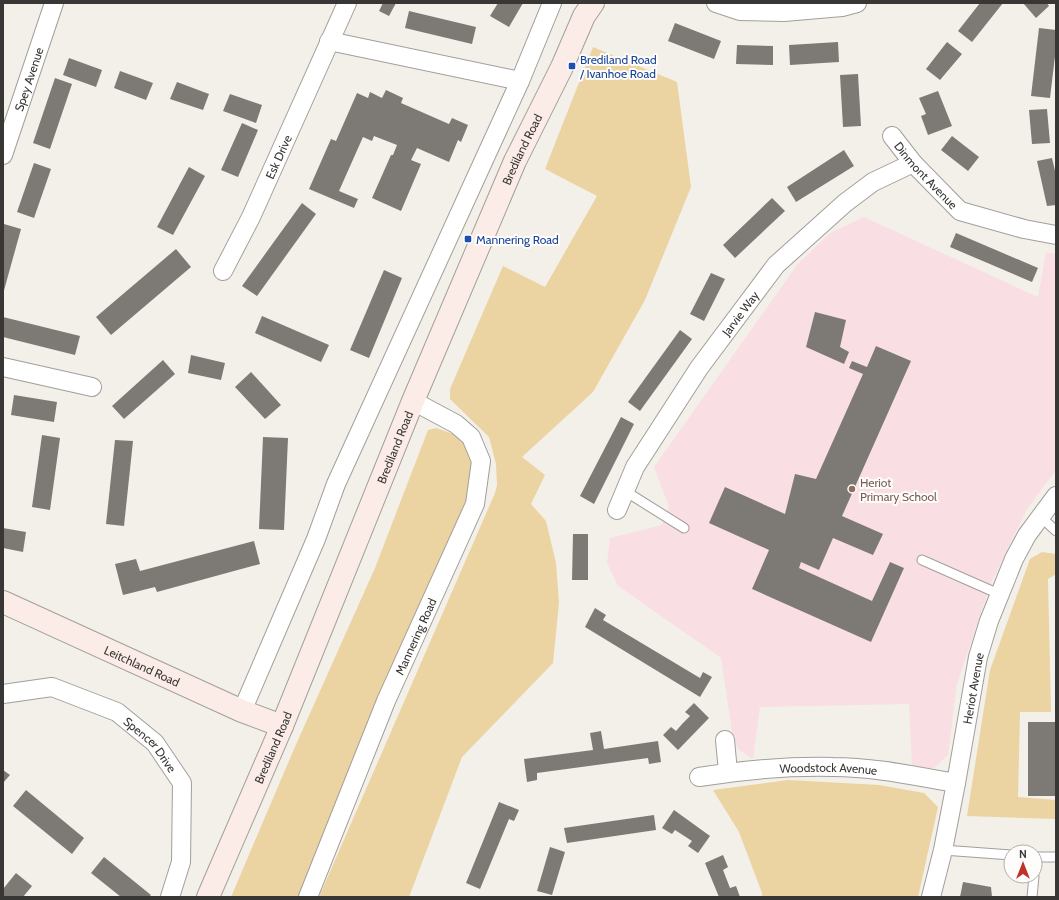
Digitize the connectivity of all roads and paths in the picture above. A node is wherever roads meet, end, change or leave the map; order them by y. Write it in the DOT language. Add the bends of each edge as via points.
graph roads {
  1 [pos="54,3"];
  2 [pos="347,3"];
  3 [pos="552,3"];
  4 [pos="593,3"];
  5 [pos="716,3"];
  6 [pos="857,3"];
  7 [pos="329,41"];
  8 [pos="520,81"];
  9 [pos="892,136"];
  10 [pos="3,155"];
  11 [pos="913,164"];
  12 [pos="1056,235"];
  13 [pos="223,271"];
  14 [pos="3,367"];
  15 [pos="92,387"];
  16 [pos="413,401"];
  17 [pos="625,491"];
  18 [pos="1056,496"];
  19 [pos="617,510"];
  20 [pos="1040,516"];
  21 [pos="684,528"];
  22 [pos="1056,530"];
  23 [pos="922,560"];
  24 [pos="999,594"];
  25 [pos="3,602"];
  26 [pos="3,694"];
  27 [pos="242,712"];
  28 [pos="282,726"];
  29 [pos="725,740"];
  30 [pos="728,772"];
  31 [pos="700,777"];
  32 [pos="956,783"];
  33 [pos="943,850"];
  34 [pos="1003,854"];
  35 [pos="1043,857"];
  36 [pos="1056,857"];
  37 [pos="1033,884"];
  38 [pos="170,897"];
  39 [pos="208,897"];
  40 [pos="308,897"];
  41 [pos="931,897"];
  42 [pos="1032,897"];
  1 -- 10 [label="street, Spey Avenue"];
  2 -- 7 [label="street, Esk Drive"];
  3 -- 8 [label="street"];
  4 -- 16 [label="street, Brediland Road" via="584,16 562,67 515,161"];
  5 -- 6 [label="street" via="740,11 784,12"];
  7 -- 8 [label="street"];
  7 -- 13 [label="street, Esk Drive" via="251,217"];
  8 -- 27 [label="street" via="336,484 316,539"];
  9 -- 11 [label="street, Dinmont Avenue"];
  11 -- 12 [label="street, Dinmont Avenue" via="960,211"];
  11 -- 17 [label="street, Jarvie Way" via="873,182 851,198 776,265 700,368 635,467"];
  14 -- 15 [label="street"];
  16 -- 28 [label="street, Brediland Road"];
  16 -- 40 [label="street, Mannering Road" via="456,424 471,438 481,462 475,504 386,701"];
  17 -- 19 [label="street, Jarvie Way"];
  17 -- 21 [label="lane"];
  18 -- 20 [label="street, Heriot Avenue"];
  20 -- 22 [label="lane"];
  20 -- 24 [label="street, Heriot Avenue" via="1014,559"];
  23 -- 24 [label="lane"];
  24 -- 32 [label="street, Heriot Avenue" via="978,657"];
  25 -- 27 [label="street, Leitchland Road"];
  26 -- 38 [label="street, Spencer Drive" via="52,687 117,712 155,744 182,783 181,862"];
  27 -- 28 [label="street, Leitchland Road"];
  28 -- 39 [label="street, Brediland Road"];
  29 -- 30 [label="street"];
  30 -- 31 [label="street, Woodstock Avenue"];
  30 -- 32 [label="street, Woodstock Avenue" via="833,767 874,770"];
  32 -- 33 [label="street, Heriot Avenue"];
  33 -- 34 [label="lane"];
  33 -- 41 [label="street, Heriot Avenue"];
  35 -- 36 [label="lane"];
  37 -- 42 [label="lane"];
}
